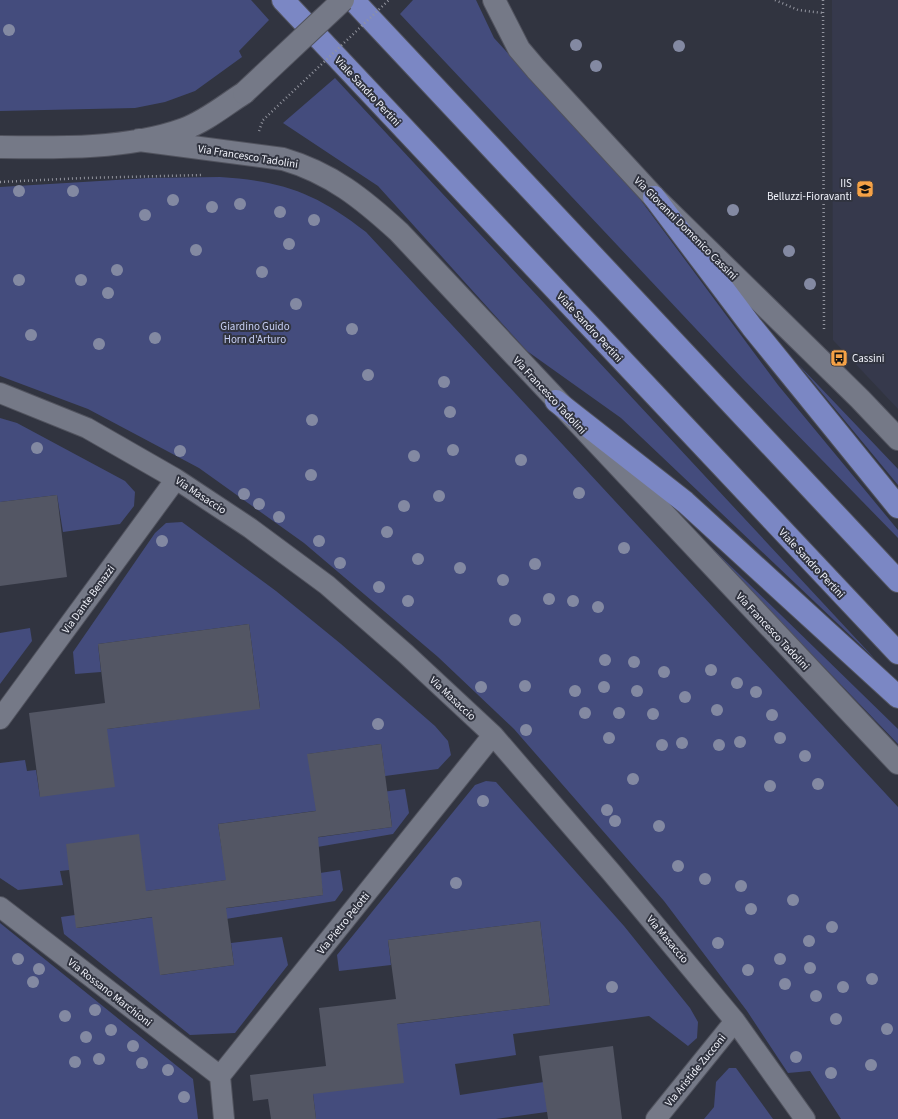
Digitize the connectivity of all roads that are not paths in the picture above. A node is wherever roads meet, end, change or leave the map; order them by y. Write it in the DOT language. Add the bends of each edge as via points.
graph roads {
  1 [pos="283,0"];
  2 [pos="343,0"];
  3 [pos="353,0"];
  4 [pos="494,0"];
  5 [pos="139,140"];
  6 [pos="0,147"];
  7 [pos="654,197"];
  8 [pos="0,393"];
  9 [pos="556,401"];
  10 [pos="898,439"];
  11 [pos="176,479"];
  12 [pos="898,507"];
  13 [pos="898,581"];
  14 [pos="898,654"];
  15 [pos="898,697"];
  16 [pos="0,719"];
  17 [pos="493,735"];
  18 [pos="898,763"];
  19 [pos="0,907"];
  20 [pos="735,1021"];
  21 [pos="220,1076"];
  22 [pos="224,1119"];
  23 [pos="656,1119"];
  24 [pos="805,1119"];
  1 -- 14 [label="highway, Viale Sandro Pertini"];
  2 -- 5 [label="main road, bridge" via="244,93 206,118 185,128"];
  3 -- 13 [label="highway"];
  4 -- 7 [label="main road, Via Giovanni Domenico Cassini" via="519,49"];
  5 -- 6 [label="main road" via="96,145"];
  5 -- 9 [label="main road, Via Francesco Tadolini" via="283,159 332,178 367,203 399,232"];
  7 -- 10 [label="main road, Via Giovanni Domenico Cassini"];
  7 -- 12 [label="highway" via="752,327"];
  8 -- 11 [label="street, Via Masaccio" via="86,428"];
  9 -- 15 [label="highway" via="685,502"];
  9 -- 18 [label="main road, Via Francesco Tadolini"];
  11 -- 16 [label="street, Via Dante Benazzi"];
  11 -- 17 [label="street, Via Masaccio" via="250,528 327,585"];
  17 -- 20 [label="street, Via Masaccio"];
  17 -- 21 [label="street, Via Pietro Pelotti"];
  19 -- 21 [label="street, Via Rossano Marchioni"];
  20 -- 23 [label="street, Via Aristide Zucconi"];
  20 -- 24 [label="street, Via Masaccio"];
  21 -- 22 [label="street"];
}
